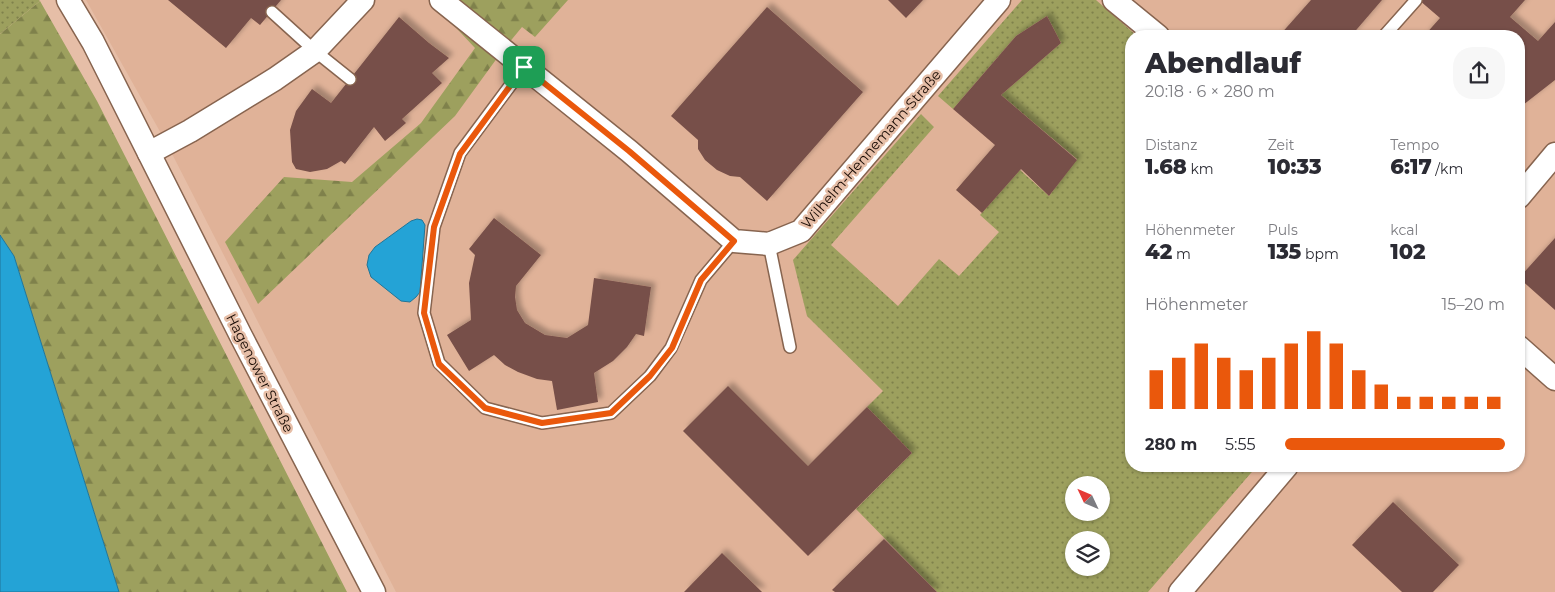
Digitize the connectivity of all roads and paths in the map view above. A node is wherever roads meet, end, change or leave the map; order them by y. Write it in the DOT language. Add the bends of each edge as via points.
graph roads {
  1 [pos="68,0"];
  2 [pos="363,0"];
  3 [pos="441,0"];
  4 [pos="999,0"];
  5 [pos="1114,0"];
  6 [pos="1416,0"];
  7 [pos="272,12"];
  8 [pos="1151,30"];
  9 [pos="1389,30"];
  10 [pos="315,51"];
  11 [pos="524,67"];
  12 [pos="350,79"];
  13 [pos="149,153"];
  14 [pos="1555,154"];
  15 [pos="1525,190"];
  16 [pos="734,241"];
  17 [pos="769,244"];
  18 [pos="790,347"];
  19 [pos="1525,352"];
  20 [pos="1555,378"];
  21 [pos="1282,472"];
  22 [pos="374,592"];
  23 [pos="1180,592"];
  1 -- 13 [label="street, Hagenower Straße"];
  2 -- 10 [label="street"];
  3 -- 11 [label="street"];
  4 -- 17 [label="street, Wilhelm-Hennemann-Straße" via="801,231"];
  5 -- 8 [label="street"];
  6 -- 9 [label="lane"];
  7 -- 10 [label="lane"];
  10 -- 12 [label="lane"];
  10 -- 13 [label="street" via="275,79"];
  11 -- 16 [label="street"];
  11 -- 16 [label="lane" via="460,154 434,227 429,265 424,313 439,364 485,408 542,423 611,413 650,376 672,348 701,280"];
  13 -- 22 [label="street, Hagenower Straße"];
  14 -- 15 [label="street"];
  16 -- 17 [label="street, Wilhelm-Hennemann-Straße"];
  17 -- 18 [label="lane"];
  19 -- 20 [label="street"];
  21 -- 23 [label="street"];
}
